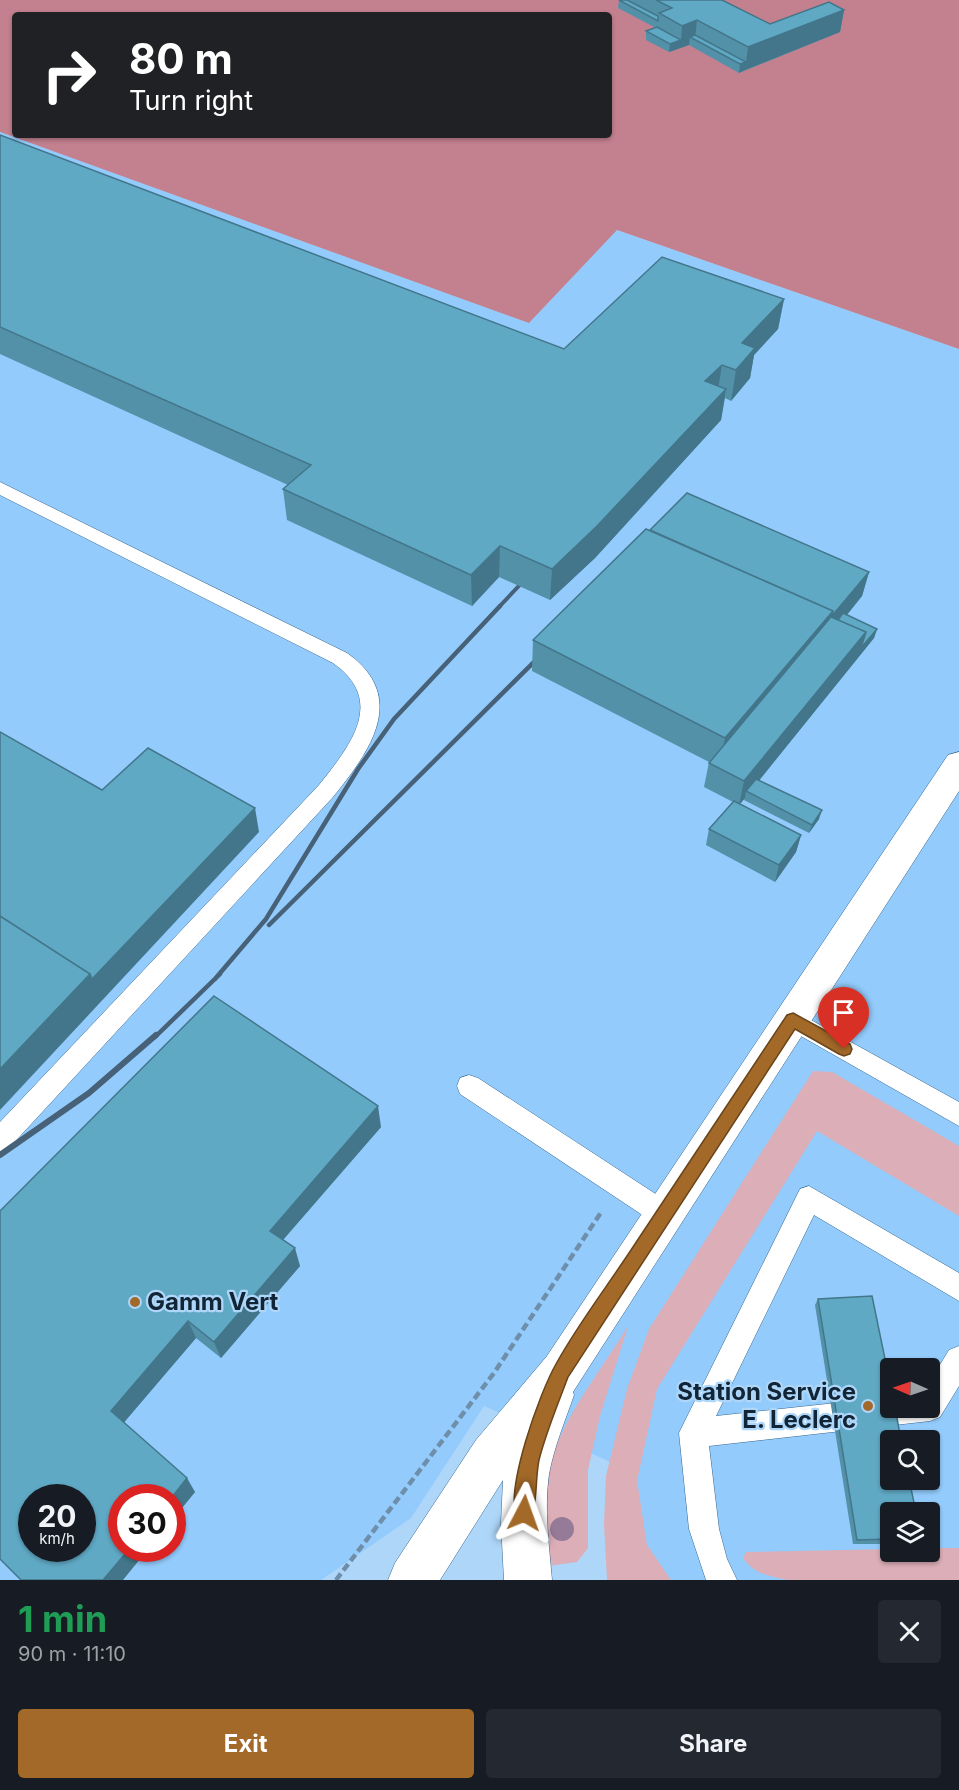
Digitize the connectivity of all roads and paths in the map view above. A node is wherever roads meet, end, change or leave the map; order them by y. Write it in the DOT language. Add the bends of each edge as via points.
graph roads {
  1 [pos="0,488"];
  2 [pos="959,764"];
  3 [pos="793,1020"];
  4 [pos="469,1086"];
  5 [pos="959,1115"];
  6 [pos="0,1140"];
  7 [pos="618,1184"];
  8 [pos="665,1215"];
  9 [pos="959,1288"];
  10 [pos="959,1360"];
  11 [pos="562,1371"];
  12 [pos="940,1390"];
  13 [pos="880,1412"];
  14 [pos="693,1433"];
  15 [pos="336,1580"];
  16 [pos="412,1580"];
  17 [pos="528,1580"];
  18 [pos="722,1580"];
  1 -- 6 [label="lane" via="340,658 367,685 370,709 357,750 326,791"];
  2 -- 3 [label="street"];
  3 -- 5 [label="lane"];
  3 -- 8 [label="street"];
  4 -- 7 [label="lane"];
  7 -- 8 [label="lane"];
  7 -- 15 [label="path" via="494,1373"];
  8 -- 11 [label="street"];
  9 -- 14 [label="lane" via="809,1198"];
  10 -- 12 [label="lane"];
  11 -- 16 [label="street" via="492,1456"];
  11 -- 17 [label="street" via="538,1431 525,1486"];
  13 -- 14 [label="lane"];
  14 -- 18 [label="lane" via="707,1548"];
}
